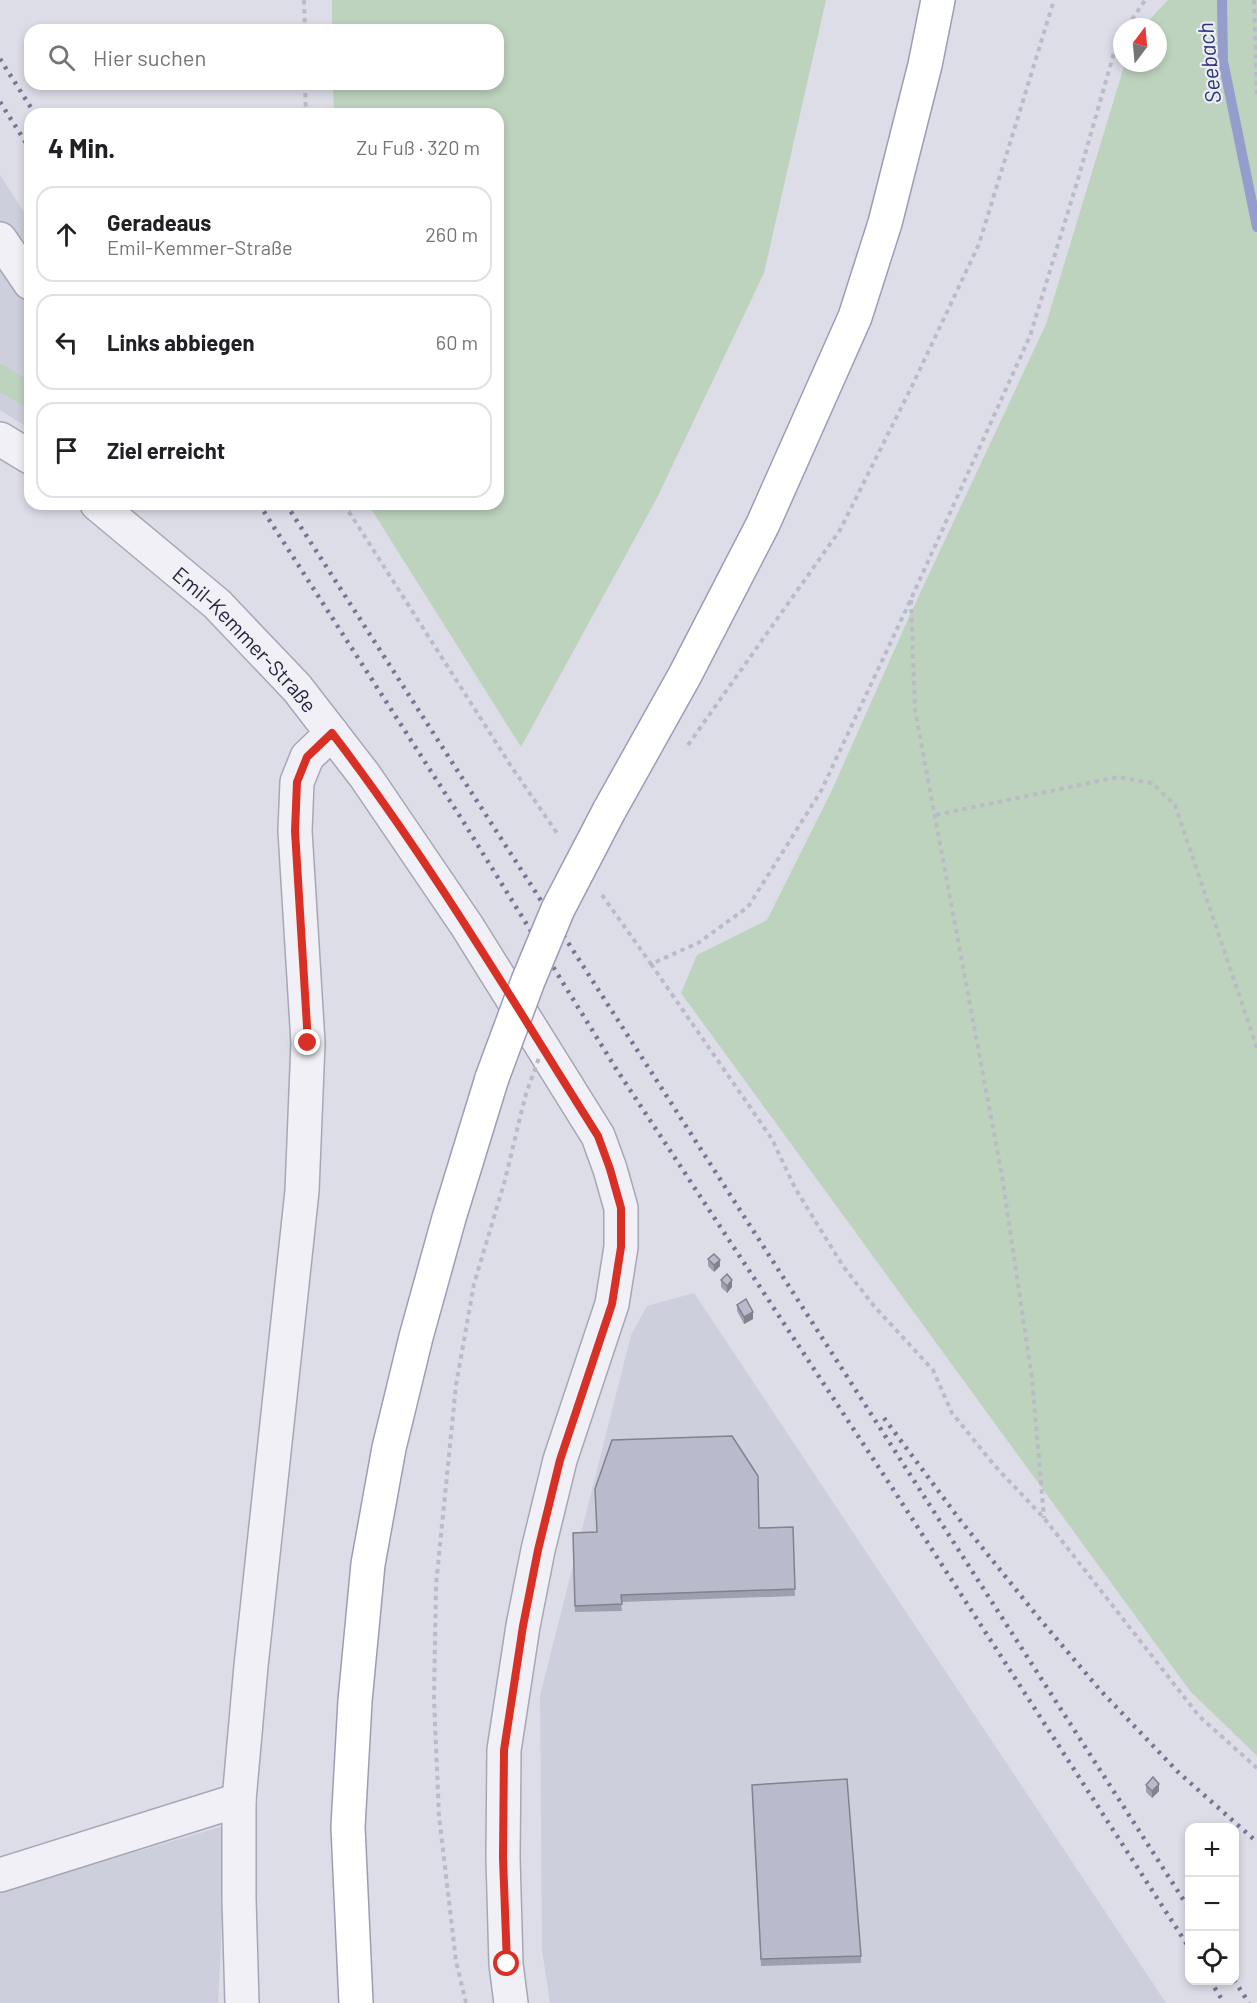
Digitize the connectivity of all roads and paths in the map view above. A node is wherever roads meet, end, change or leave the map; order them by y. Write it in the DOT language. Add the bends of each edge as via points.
graph roads {
  1 [pos="304,0"];
  2 [pos="938,0"];
  3 [pos="1054,0"];
  4 [pos="1145,0"];
  5 [pos="1254,0"];
  6 [pos="1132,18"];
  7 [pos="304,24"];
  8 [pos="1113,56"];
  9 [pos="305,90"];
  10 [pos="1257,98"];
  11 [pos="306,108"];
  12 [pos="0,239"];
  13 [pos="24,274"];
  14 [pos="0,439"];
  15 [pos="24,453"];
  16 [pos="104,510"];
  17 [pos="332,733"];
  18 [pos="682,753"];
  19 [pos="936,815"];
  20 [pos="605,896"];
  21 [pos="600,906"];
  22 [pos="651,964"];
  23 [pos="544,1045"];
  24 [pos="1257,1048"];
  25 [pos="1044,1518"];
  26 [pos="1257,1768"];
  27 [pos="239,1800"];
  28 [pos="0,1875"];
  29 [pos="242,2003"];
  30 [pos="356,2003"];
  31 [pos="466,2003"];
  32 [pos="511,2003"];
  1 -- 7 [label="path"];
  2 -- 30 [label="main road, bridge" via="885,223 855,317 763,524 558,909 492,1078 449,1218 389,1448 368,1564 348,1827"];
  3 -- 18 [label="path" via="979,244 913,384 840,530"];
  4 -- 6 [label="path"];
  5 -- 10 [label="path"];
  8 -- 19 [label="path" via="1030,336 911,599 915,710"];
  9 -- 11 [label="path"];
  12 -- 13 [label="street"];
  14 -- 15 [label="street"];
  16 -- 17 [label="street, Emil-Kemmer-Straße" via="217,604 297,688"];
  17 -- 27 [label="street" via="307,757 297,782 295,831 308,1043 302,1191"];
  17 -- 32 [label="street, Emil-Kemmer-Straße" via="467,926 598,1136 621,1208 621,1247 612,1304 560,1460 538,1550 504,1750 503,1858"];
  19 -- 24 [label="path" via="1118,777 1152,783 1175,805"];
  19 -- 25 [label="path" via="1002,1176 1032,1378"];
  20 -- 21 [label="path"];
  22 -- 25 [label="path" via="772,1139 795,1188 843,1266 933,1370 952,1413"];
  23 -- 31 [label="path, bridge" via="525,1097 474,1284 456,1385 436,1585 434,1699 439,1816 456,1961"];
  25 -- 26 [label="path" via="1199,1716"];
  27 -- 28 [label="street"];
  27 -- 29 [label="street"];
}
